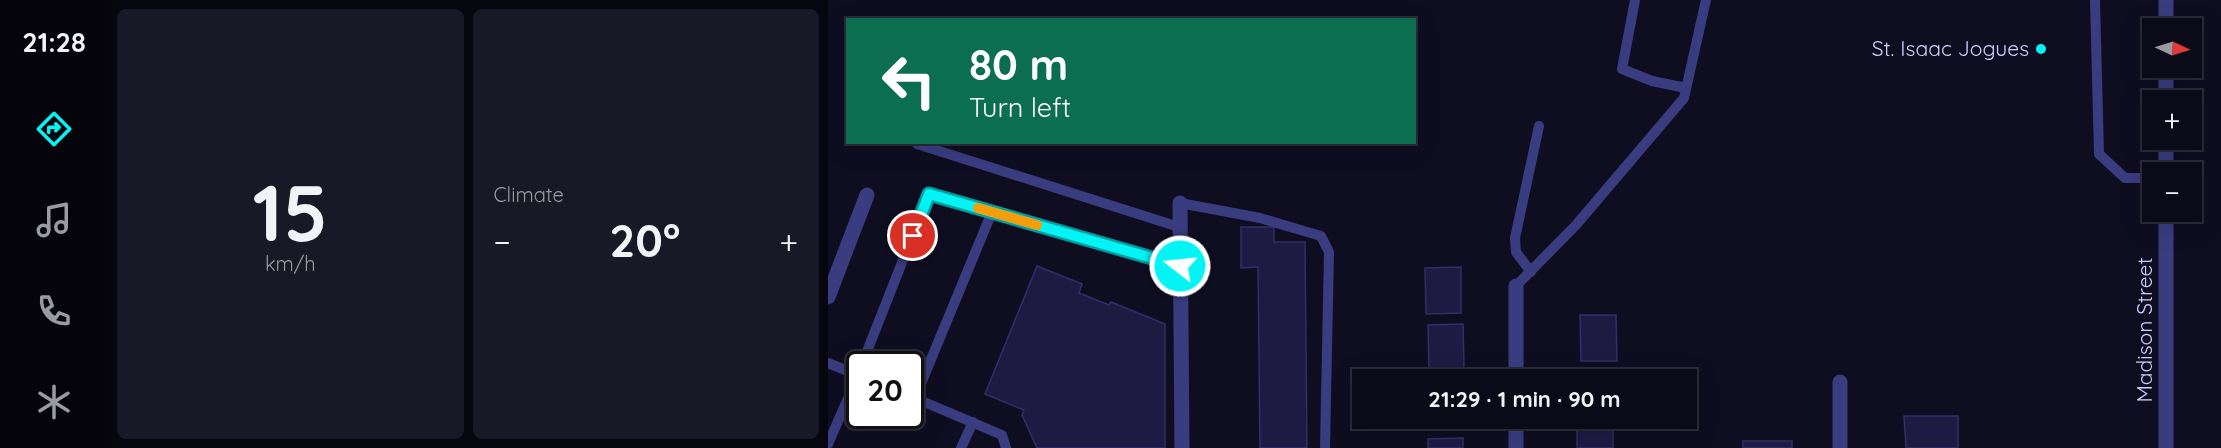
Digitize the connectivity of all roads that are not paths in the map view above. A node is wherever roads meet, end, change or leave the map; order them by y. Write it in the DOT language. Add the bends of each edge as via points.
graph roads {
  1 [pos="1635,0"];
  2 [pos="1706,0"];
  3 [pos="2095,0"];
  4 [pos="2166,0"];
  5 [pos="2166,18"];
  6 [pos="1686,88"];
  7 [pos="1539,126"];
  8 [pos="917,144"];
  9 [pos="2142,178"];
  10 [pos="867,195"];
  11 [pos="1180,203"];
  12 [pos="992,212"];
  13 [pos="2166,222"];
  14 [pos="1179,227"];
  15 [pos="1180,266"];
  16 [pos="1531,272"];
  17 [pos="1516,286"];
  18 [pos="828,297"];
  19 [pos="868,351"];
  20 [pos="828,363"];
  21 [pos="846,368"];
  22 [pos="1516,369"];
  23 [pos="924,371"];
  24 [pos="1840,382"];
  25 [pos="924,402"];
  26 [pos="846,404"];
  27 [pos="973,422"];
  28 [pos="1516,429"];
  29 [pos="828,444"];
  30 [pos="961,448"];
  31 [pos="1006,448"];
  32 [pos="1182,448"];
  33 [pos="1325,448"];
  34 [pos="1516,448"];
  35 [pos="1840,448"];
  36 [pos="2166,448"];
  1 -- 6 [label="lane" via="1622,69"];
  2 -- 6 [label="lane"];
  3 -- 9 [label="lane" via="2099,154 2126,178"];
  4 -- 5 [label="street"];
  6 -- 16 [label="lane" via="1684,98"];
  7 -- 16 [label="lane" via="1515,238 1516,252"];
  8 -- 14 [label="lane"];
  10 -- 18 [label="street"];
  11 -- 14 [label="street"];
  11 -- 33 [label="lane" via="1260,218 1321,236 1327,244"];
  12 -- 15 [label="lane"];
  12 -- 19 [label="lane" via="929,194"];
  12 -- 23 [label="lane"];
  13 -- 36 [label="street, Madison Street"];
  14 -- 15 [label="street"];
  15 -- 32 [label="street"];
  16 -- 17 [label="lane"];
  17 -- 22 [label="street"];
  20 -- 21 [label="lane"];
  24 -- 35 [label="street"];
  25 -- 27 [label="lane"];
  26 -- 29 [label="lane"];
  27 -- 30 [label="lane"];
  27 -- 31 [label="lane" via="1002,435"];
  28 -- 34 [label="street"];
}
